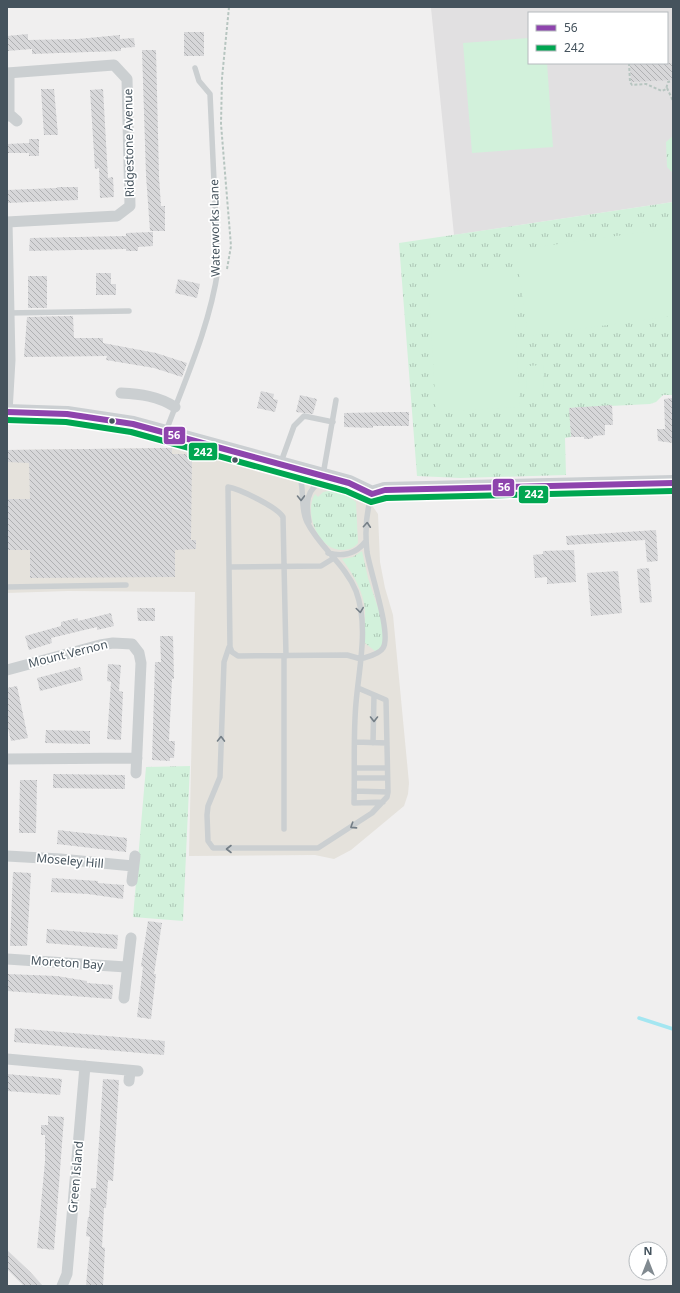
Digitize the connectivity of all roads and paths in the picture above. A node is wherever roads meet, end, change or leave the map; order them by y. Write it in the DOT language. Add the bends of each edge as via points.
graph roads {
  1 [pos="629,64"];
  2 [pos="195,68"];
  3 [pos="8,73"];
  4 [pos="673,81"];
  5 [pos="665,82"];
  6 [pos="667,85"];
  7 [pos="662,90"];
  8 [pos="669,95"];
  9 [pos="673,101"];
  10 [pos="11,117"];
  11 [pos="7,222"];
  12 [pos="129,311"];
  13 [pos="8,313"];
  14 [pos="121,393"];
  15 [pos="336,400"];
  16 [pos="175,407"];
  17 [pos="7,412"];
  18 [pos="332,422"];
  19 [pos="165,431"];
  20 [pos="284,465"];
  21 [pos="323,476"];
  22 [pos="340,480"];
  23 [pos="673,483"];
  24 [pos="372,494"];
  25 [pos="311,531"];
  26 [pos="366,541"];
  27 [pos="328,553"];
  28 [pos="334,558"];
  29 [pos="229,567"];
  30 [pos="284,567"];
  31 [pos="126,585"];
  32 [pos="7,587"];
  33 [pos="229,640"];
  34 [pos="285,656"];
  35 [pos="361,659"];
  36 [pos="7,670"];
  37 [pos="358,688"];
  38 [pos="374,695"];
  39 [pos="355,742"];
  40 [pos="373,743"];
  41 [pos="387,743"];
  42 [pos="137,758"];
  43 [pos="7,759"];
  44 [pos="355,768"];
  45 [pos="387,768"];
  46 [pos="136,773"];
  47 [pos="355,778"];
  48 [pos="388,778"];
  49 [pos="354,792"];
  50 [pos="388,794"];
  51 [pos="383,802"];
  52 [pos="284,829"];
  53 [pos="7,856"];
  54 [pos="132,881"];
  55 [pos="131,938"];
  56 [pos="7,959"];
  57 [pos="126,967"];
  58 [pos="124,998"];
  59 [pos="7,1059"];
  60 [pos="85,1066"];
  61 [pos="132,1074"];
  62 [pos="62,1286"];
  1 -- 7 [label="path" via="631,84 646,84"];
  2 -- 16 [label="lane, Waterworks Lane" via="199,81 210,94 218,269 215,292"];
  3 -- 10 [label="street, Ridgestone Avenue"];
  3 -- 11 [label="street, Ridgestone Avenue" via="114,65 127,79 130,206 117,216"];
  4 -- 6 [label="path"];
  5 -- 6 [label="path"];
  6 -- 7 [label="path"];
  6 -- 8 [label="path"];
  7 -- 8 [label="path"];
  8 -- 9 [label="path"];
  11 -- 13 [label="street, Ridgestone Avenue"];
  12 -- 13 [label="lane"];
  13 -- 17 [label="street, Ridgestone Avenue" via="10,360"];
  14 -- 16 [label="street" via="165,400"];
  15 -- 18 [label="lane"];
  16 -- 19 [label="lane, Waterworks Lane"];
  17 -- 19 [label="main road" via="66,414"];
  18 -- 20 [label="lane" via="304,416 294,426"];
  18 -- 21 [label="lane"];
  19 -- 20 [label="main road"];
  20 -- 21 [label="main road"];
  20 -- 25 [label="lane, one-way" via="296,471 301,479 303,512"];
  21 -- 22 [label="main road"];
  22 -- 24 [label="main road"];
  22 -- 25 [label="lane" via="323,481 309,493 307,509"];
  23 -- 24 [label="main road" via="385,490"];
  26 -- 24 [label="lane, one-way" via="368,507"];
  25 -- 27 [label="lane"];
  26 -- 27 [label="lane" via="349,554"];
  26 -- 35 [label="lane" via="386,638 381,651"];
  27 -- 28 [label="lane"];
  28 -- 30 [label="lane" via="321,566"];
  28 -- 35 [label="lane, one-way" via="350,579 359,601 362,621"];
  29 -- 30 [label="lane"];
  29 -- 30 [label="lane" via="228,488 244,492 281,514 284,522"];
  29 -- 33 [label="lane"];
  30 -- 34 [label="lane"];
  31 -- 32 [label="lane"];
  33 -- 34 [label="lane" via="230,650 236,656"];
  51 -- 33 [label="lane, one-way" via="372,813 318,848 211,847 207,838 207,812 220,777 224,662"];
  34 -- 35 [label="lane" via="347,655"];
  34 -- 52 [label="lane"];
  35 -- 37 [label="lane"];
  36 -- 42 [label="street, Mount Vernon" via="113,643 132,644 139,653 141,663"];
  37 -- 38 [label="lane"];
  37 -- 39 [label="lane"];
  38 -- 40 [label="lane, one-way"];
  38 -- 41 [label="lane" via="386,700"];
  39 -- 40 [label="lane"];
  39 -- 44 [label="lane"];
  40 -- 41 [label="lane"];
  41 -- 45 [label="lane"];
  42 -- 43 [label="street"];
  42 -- 46 [label="street, Mount Vernon"];
  44 -- 45 [label="lane"];
  44 -- 47 [label="lane"];
  45 -- 48 [label="lane"];
  47 -- 48 [label="lane"];
  47 -- 49 [label="lane"];
  48 -- 50 [label="lane"];
  49 -- 50 [label="lane"];
  49 -- 51 [label="lane" via="354,803"];
  50 -- 51 [label="lane"];
  53 -- 54 [label="street, Moseley Hill" via="134,861"];
  55 -- 57 [label="street"];
  56 -- 57 [label="street, Moreton Bay"];
  57 -- 58 [label="street"];
  59 -- 60 [label="street"];
  60 -- 61 [label="street"];
  60 -- 62 [label="street, Green Island" via="67,1274"];
}
